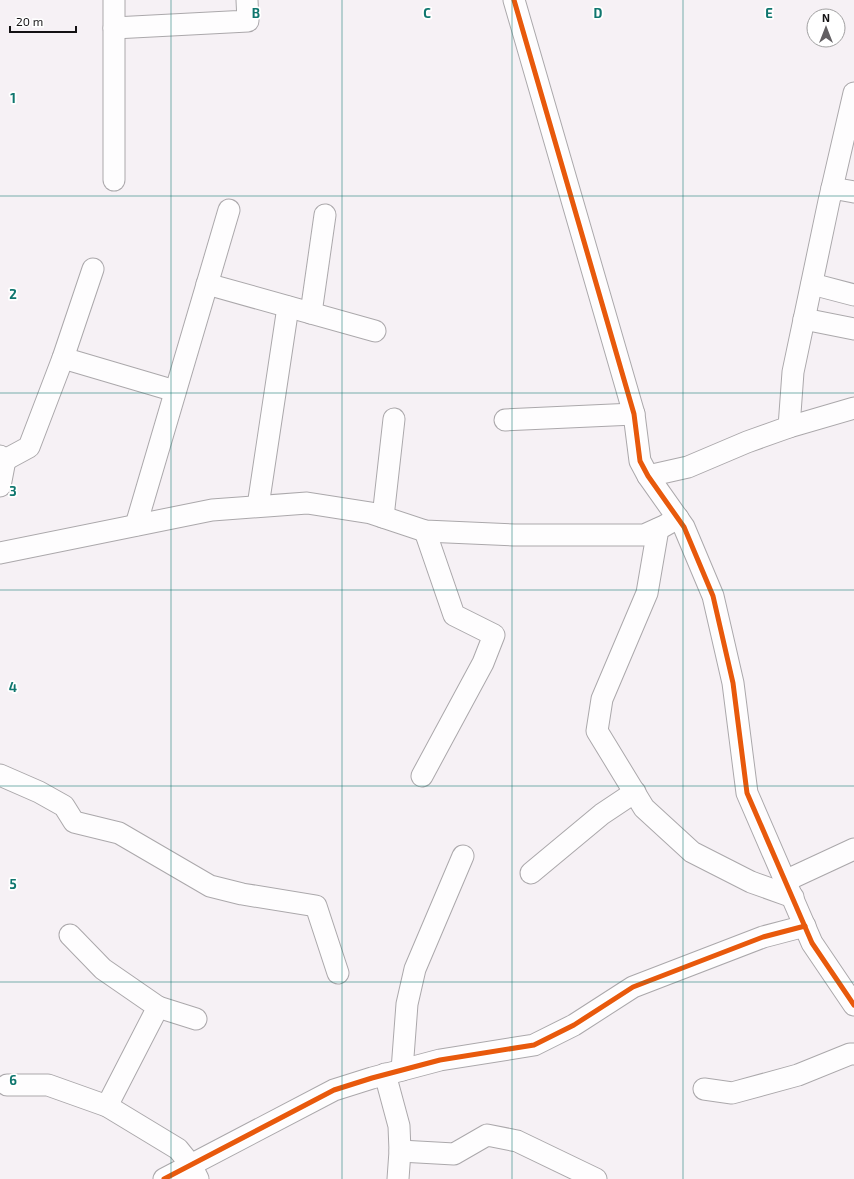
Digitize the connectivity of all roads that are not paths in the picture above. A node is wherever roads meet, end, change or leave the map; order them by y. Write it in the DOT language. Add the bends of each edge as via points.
graph roads {
  1 [pos="114,0"];
  2 [pos="246,0"];
  3 [pos="514,0"];
  4 [pos="114,28"];
  5 [pos="854,93"];
  6 [pos="850,125"];
  7 [pos="114,180"];
  8 [pos="832,188"];
  9 [pos="854,192"];
  10 [pos="229,210"];
  11 [pos="325,215"];
  12 [pos="93,269"];
  13 [pos="207,284"];
  14 [pos="812,284"];
  15 [pos="854,295"];
  16 [pos="288,307"];
  17 [pos="312,313"];
  18 [pos="804,319"];
  19 [pos="854,329"];
  20 [pos="375,331"];
  21 [pos="63,358"];
  22 [pos="176,391"];
  23 [pos="854,408"];
  24 [pos="634,414"];
  25 [pos="394,419"];
  26 [pos="505,420"];
  27 [pos="789,428"];
  28 [pos="3,458"];
  29 [pos="648,476"];
  30 [pos="0,486"];
  31 [pos="258,506"];
  32 [pos="383,517"];
  33 [pos="678,518"];
  34 [pos="136,525"];
  35 [pos="658,529"];
  36 [pos="424,531"];
  37 [pos="0,553"];
  38 [pos="0,775"];
  39 [pos="422,776"];
  40 [pos="635,792"];
  41 [pos="854,849"];
  42 [pos="463,856"];
  43 [pos="530,873"];
  44 [pos="789,889"];
  45 [pos="805,926"];
  46 [pos="70,935"];
  47 [pos="338,973"];
  48 [pos="854,1005"];
  49 [pos="158,1007"];
  50 [pos="196,1019"];
  51 [pos="854,1054"];
  52 [pos="394,1072"];
  53 [pos="7,1085"];
  54 [pos="704,1089"];
  55 [pos="107,1106"];
  56 [pos="400,1151"];
  57 [pos="195,1172"];
  58 [pos="164,1179"];
  59 [pos="398,1179"];
  60 [pos="596,1179"];
  1 -- 4 [label="street"];
  2 -- 4 [label="street" via="248,21"];
  3 -- 24 [label="street"];
  4 -- 7 [label="street"];
  5 -- 6 [label="street"];
  6 -- 8 [label="street"];
  8 -- 9 [label="street"];
  8 -- 14 [label="street"];
  10 -- 13 [label="street"];
  11 -- 17 [label="street"];
  12 -- 21 [label="street"];
  13 -- 16 [label="street"];
  13 -- 22 [label="street"];
  14 -- 15 [label="street"];
  14 -- 18 [label="street"];
  16 -- 17 [label="street"];
  16 -- 31 [label="street"];
  17 -- 20 [label="street"];
  18 -- 19 [label="street"];
  18 -- 27 [label="street" via="793,372"];
  21 -- 22 [label="street"];
  21 -- 28 [label="street" via="29,447"];
  22 -- 34 [label="street"];
  23 -- 27 [label="street"];
  24 -- 26 [label="street"];
  24 -- 29 [label="street" via="640,461"];
  25 -- 32 [label="street"];
  27 -- 29 [label="street" via="747,442 688,467"];
  28 -- 30 [label="street"];
  29 -- 33 [label="street"];
  31 -- 32 [label="street" via="307,503"];
  31 -- 34 [label="street" via="212,510"];
  32 -- 36 [label="street"];
  33 -- 35 [label="street"];
  33 -- 44 [label="street" via="713,596 733,683 747,793"];
  34 -- 37 [label="street"];
  35 -- 36 [label="street" via="644,535 514,535"];
  35 -- 40 [label="street" via="647,593 602,699 597,730"];
  36 -- 39 [label="street" via="454,615 494,635 483,663"];
  38 -- 47 [label="street" via="64,806 74,822 119,833 210,886 316,906"];
  40 -- 43 [label="street" via="602,814"];
  40 -- 44 [label="street" via="644,808 692,852 751,882"];
  41 -- 44 [label="street"];
  42 -- 52 [label="street" via="415,969"];
  44 -- 45 [label="street"];
  45 -- 48 [label="street" via="812,943"];
  45 -- 52 [label="street" via="763,937 633,987 574,1025 534,1045 440,1060"];
  46 -- 49 [label="street" via="103,969"];
  49 -- 50 [label="street"];
  49 -- 55 [label="street"];
  51 -- 54 [label="street" via="798,1075 732,1093"];
  52 -- 56 [label="street"];
  52 -- 57 [label="street" via="334,1090"];
  53 -- 55 [label="street" via="48,1085"];
  55 -- 57 [label="street" via="178,1149"];
  56 -- 59 [label="street"];
  56 -- 60 [label="street" via="454,1154 487,1135 517,1141"];
  57 -- 58 [label="street"];
}
